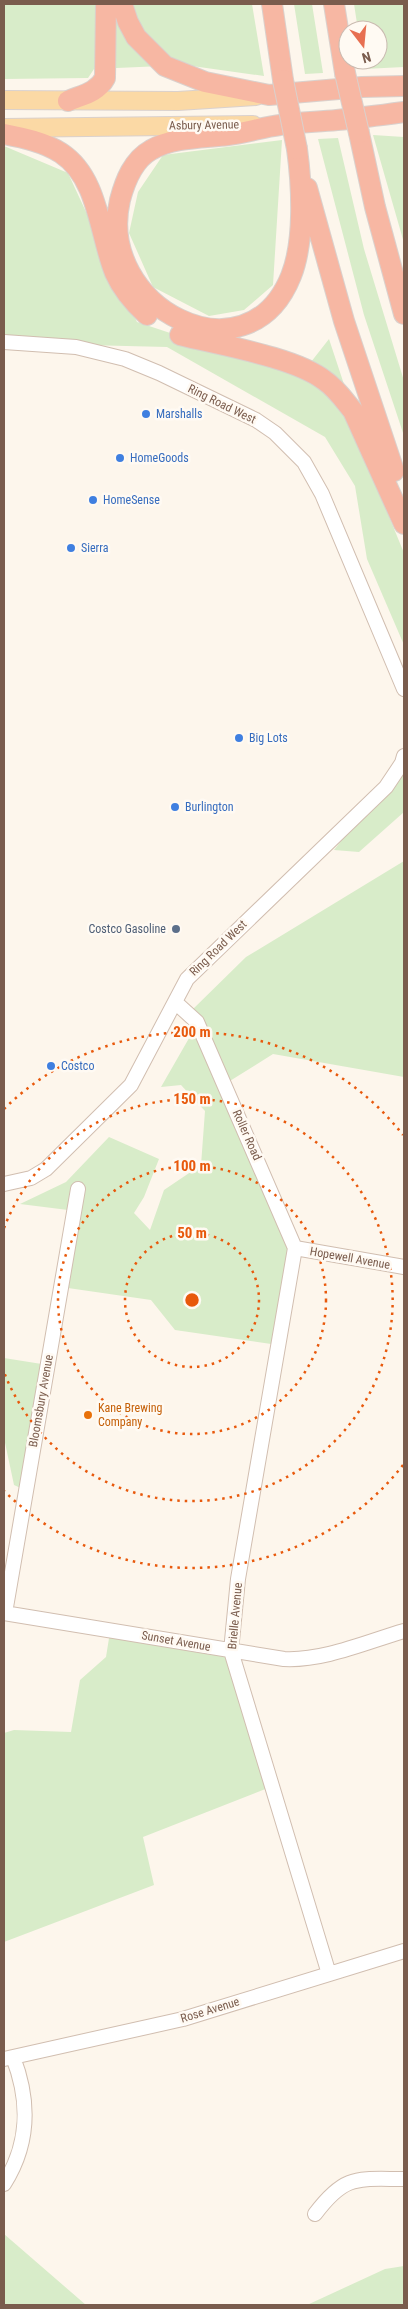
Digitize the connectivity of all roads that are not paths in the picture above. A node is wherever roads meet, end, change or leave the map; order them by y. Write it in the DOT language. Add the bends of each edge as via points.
graph roads {
  1 [pos="106,4"];
  2 [pos="122,4"];
  3 [pos="262,4"];
  4 [pos="272,4"];
  5 [pos="334,4"];
  6 [pos="344,4"];
  7 [pos="344,20"];
  8 [pos="338,27"];
  9 [pos="346,70"];
  10 [pos="281,72"];
  11 [pos="404,77"];
  12 [pos="404,86"];
  13 [pos="362,87"];
  14 [pos="269,95"];
  15 [pos="4,100"];
  16 [pos="68,100"];
  17 [pos="404,112"];
  18 [pos="404,122"];
  19 [pos="280,125"];
  20 [pos="4,128"];
  21 [pos="363,133"];
  22 [pos="4,134"];
  23 [pos="297,152"];
  24 [pos="404,269"];
  25 [pos="404,314"];
  26 [pos="4,342"];
  27 [pos="404,498"];
  28 [pos="404,524"];
  29 [pos="404,689"];
  30 [pos="404,756"];
  31 [pos="175,1002"];
  32 [pos="4,1184"];
  33 [pos="78,1189"];
  34 [pos="295,1248"];
  35 [pos="404,1267"];
  36 [pos="4,1613"];
  37 [pos="404,1631"];
  38 [pos="231,1651"];
  39 [pos="404,1951"];
  40 [pos="329,1974"];
  41 [pos="8,2058"];
  42 [pos="404,2179"];
  43 [pos="4,2184"];
  44 [pos="315,2214"];
  1 -- 16 [label="highway" via="105,78 92,92"];
  2 -- 14 [label="highway" via="136,37 165,66 205,82"];
  3 -- 10 [label="highway"];
  4 -- 10 [label="highway"];
  5 -- 8 [label="highway"];
  6 -- 7 [label="highway"];
  9 -- 21 [label="highway, bridge"];
  10 -- 23 [label="highway, bridge"];
  11 -- 13 [label="highway"];
  12 -- 13 [label="highway, Asbury Avenue"];
  13 -- 14 [label="highway, Asbury Avenue"];
  14 -- 16 [label="main road, Asbury Avenue" via="178,100"];
  15 -- 16 [label="main road, Asbury Avenue"];
  17 -- 21 [label="highway, Asbury Avenue"];
  18 -- 21 [label="highway"];
  19 -- 20 [label="main road, Asbury Avenue"];
  19 -- 21 [label="highway, Asbury Avenue"];
  19 -- 23 [label="highway" via="165,144 151,150 136,164 123,188 119,205 119,240 131,274 153,303 186,323 220,329 246,323 274,303 291,276 298,247 301,216"];
  21 -- 24 [label="highway"];
  21 -- 25 [label="highway" via="374,207"];
  22 -- 28 [label="highway" via="46,145 62,154 81,173 116,274 137,306 160,325 180,335 305,368 335,388 353,411"];
  23 -- 27 [label="highway" via="368,399"];
  26 -- 29 [label="street, Ring Road West" via="76,347 131,361 256,420 275,433 304,462 322,494"];
  30 -- 31 [label="street, Ring Road West" via="386,787 187,979"];
  31 -- 32 [label="street, Ring Road West" via="131,1085 46,1169 31,1178"];
  31 -- 34 [label="street, Roller Road" via="197,1022"];
  33 -- 36 [label="street, Bloomsbury Avenue"];
  34 -- 35 [label="street, Hopewell Avenue"];
  34 -- 38 [label="street, Brielle Avenue" via="238,1579"];
  36 -- 38 [label="street, Sunset Avenue"];
  37 -- 38 [label="street, Sunset Avenue" via="306,1658 284,1659"];
  38 -- 40 [label="street, Brielle Avenue"];
  39 -- 40 [label="street, Rose Avenue"];
  40 -- 41 [label="street, Rose Avenue" via="183,2019"];
  41 -- 43 [label="street" via="24,2095 26,2118 21,2147"];
  42 -- 44 [label="street" via="365,2179 348,2183 330,2194"];
}
